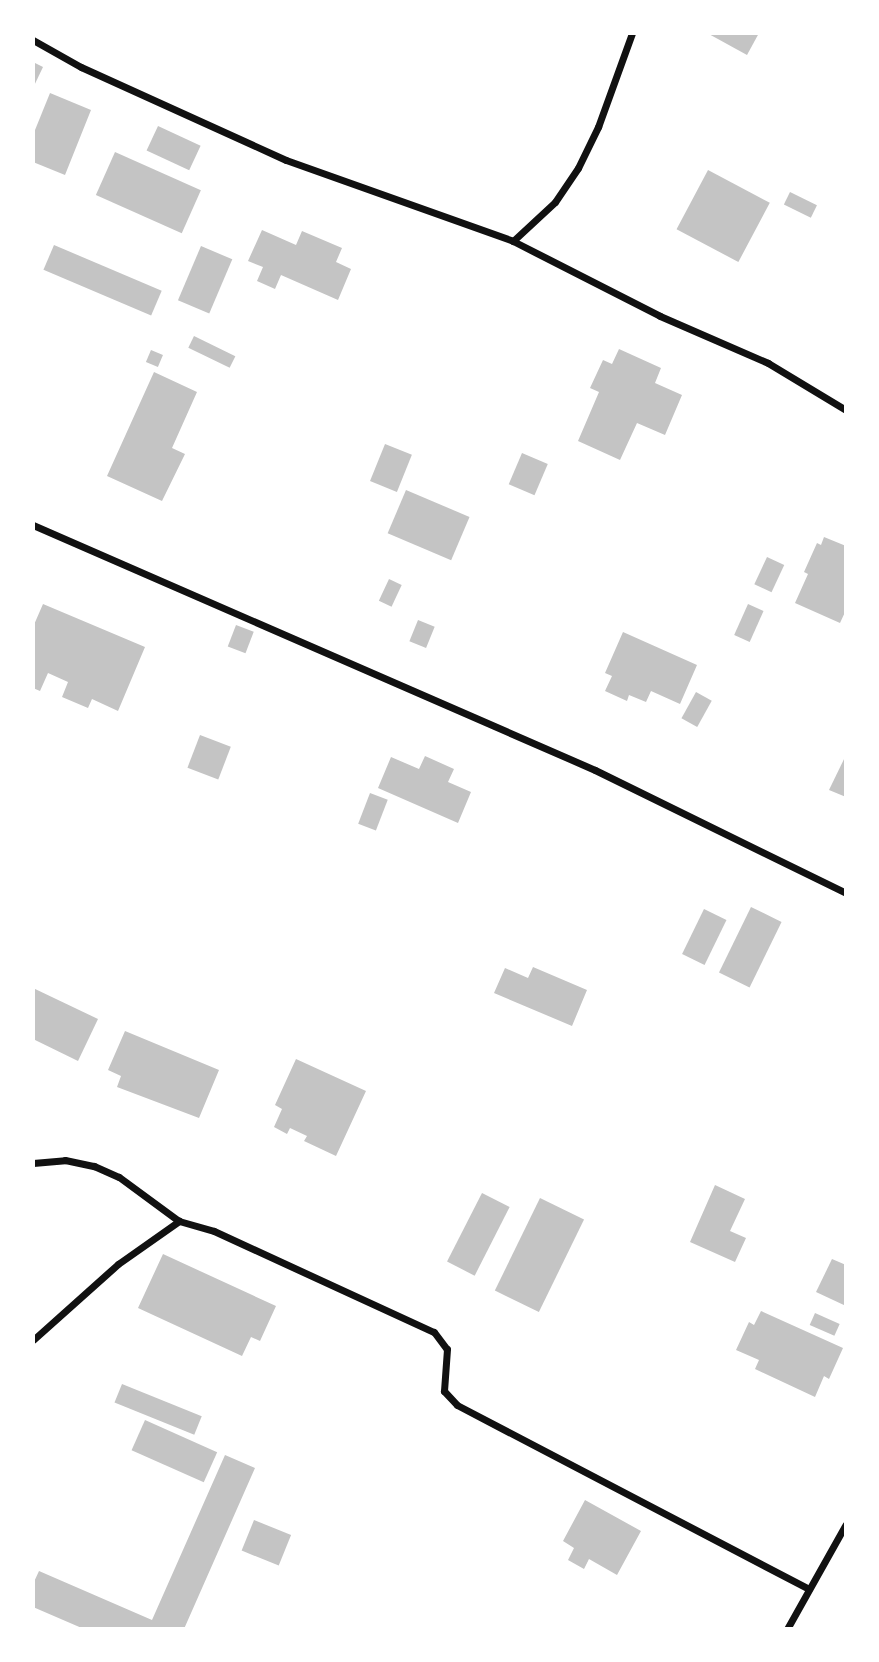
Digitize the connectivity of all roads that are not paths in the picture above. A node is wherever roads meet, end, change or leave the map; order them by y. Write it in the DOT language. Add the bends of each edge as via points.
graph roads {
  1 [pos="632,33"];
  2 [pos="33,40"];
  3 [pos="513,241"];
  4 [pos="846,410"];
  5 [pos="33,525"];
  6 [pos="846,893"];
  7 [pos="33,1163"];
  8 [pos="179,1221"];
  9 [pos="33,1340"];
  10 [pos="846,1524"];
  11 [pos="809,1589"];
  12 [pos="787,1629"];
  1 -- 3 [label="street" via="578,168 555,202"];
  2 -- 3 [label="street" via="81,67 286,160"];
  3 -- 4 [label="street" via="660,316 768,363"];
  5 -- 6 [label="street" via="595,770"];
  7 -- 8 [label="street" via="65,1160 94,1166 119,1177"];
  8 -- 9 [label="street" via="118,1264"];
  8 -- 11 [label="street" via="214,1231 434,1332 447,1349 444,1391 457,1405"];
  10 -- 11 [label="street"];
  11 -- 12 [label="street"];
}
